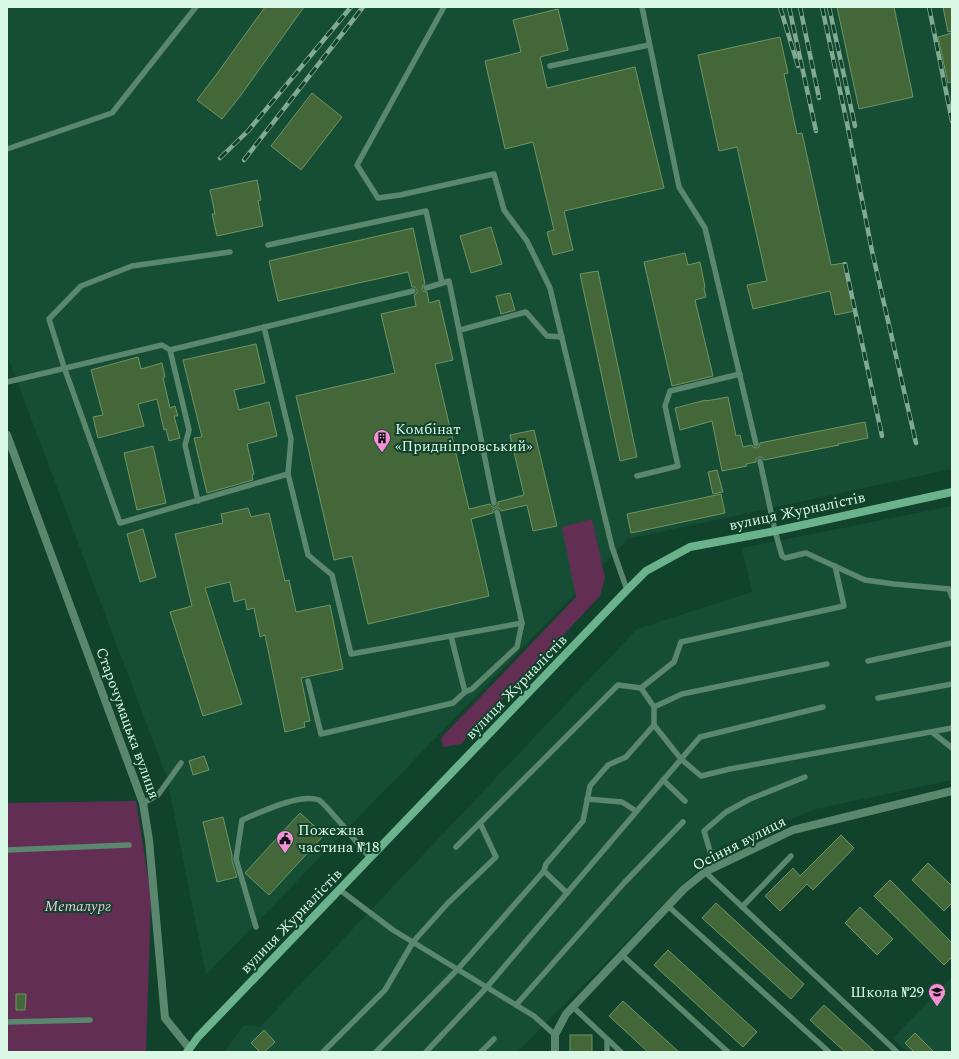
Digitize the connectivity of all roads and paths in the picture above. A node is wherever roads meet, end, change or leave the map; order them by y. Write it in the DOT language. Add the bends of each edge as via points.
graph roads {
  1 [pos="196,7"];
  2 [pos="444,7"];
  3 [pos="642,7"];
  4 [pos="650,45"];
  5 [pos="550,66"];
  6 [pos="7,149"];
  7 [pos="268,245"];
  8 [pos="230,252"];
  9 [pos="442,283"];
  10 [pos="426,288"];
  11 [pos="413,291"];
  12 [pos="264,327"];
  13 [pos="460,330"];
  14 [pos="562,337"];
  15 [pos="170,350"];
  16 [pos="64,367"];
  17 [pos="740,374"];
  18 [pos="7,382"];
  19 [pos="7,435"];
  20 [pos="756,444"];
  21 [pos="760,461"];
  22 [pos="288,474"];
  23 [pos="637,476"];
  24 [pos="952,492"];
  25 [pos="198,501"];
  26 [pos="494,503"];
  27 [pos="497,512"];
  28 [pos="775,531"];
  29 [pos="835,566"];
  30 [pos="950,588"];
  31 [pos="627,590"];
  32 [pos="952,597"];
  33 [pos="522,623"];
  34 [pos="451,636"];
  35 [pos="952,643"];
  36 [pos="868,661"];
  37 [pos="827,664"];
  38 [pos="308,681"];
  39 [pos="952,684"];
  40 [pos="641,688"];
  41 [pos="465,692"];
  42 [pos="878,698"];
  43 [pos="654,707"];
  44 [pos="824,707"];
  45 [pos="654,725"];
  46 [pos="952,728"];
  47 [pos="932,732"];
  48 [pos="952,748"];
  49 [pos="681,759"];
  50 [pos="181,763"];
  51 [pos="805,777"];
  52 [pos="663,780"];
  53 [pos="952,791"];
  54 [pos="587,799"];
  55 [pos="685,801"];
  56 [pos="143,803"];
  57 [pos="636,811"];
  58 [pos="683,822"];
  59 [pos="480,823"];
  60 [pos="130,845"];
  61 [pos="456,847"];
  62 [pos="7,850"];
  63 [pos="791,856"];
  64 [pos="370,858"];
  65 [pos="715,868"];
  66 [pos="544,871"];
  67 [pos="705,872"];
  68 [pos="340,890"];
  69 [pos="567,893"];
  70 [pos="668,906"];
  71 [pos="742,907"];
  72 [pos="256,927"];
  73 [pos="413,942"];
  74 [pos="622,955"];
  75 [pos="458,970"];
  76 [pos="487,987"];
  77 [pos="516,1004"];
  78 [pos="573,1007"];
  79 [pos="90,1020"];
  80 [pos="7,1022"];
  81 [pos="555,1035"];
  82 [pos="494,1039"];
  83 [pos="607,1039"];
  84 [pos="188,1050"];
  85 [pos="323,1052"];
  86 [pos="376,1052"];
  87 [pos="426,1052"];
  88 [pos="481,1052"];
  89 [pos="555,1052"];
  90 [pos="607,1052"];
  91 [pos="621,1052"];
  92 [pos="728,1052"];
  93 [pos="829,1052"];
  94 [pos="897,1052"];
  1 -- 6 [label="lane" via="112,113"];
  2 -- 14 [label="lane" via="357,165 378,198 494,174 504,210 527,241 550,288"];
  3 -- 4 [label="lane"];
  4 -- 5 [label="lane"];
  4 -- 17 [label="lane" via="679,187 705,228"];
  7 -- 9 [label="lane" via="426,211"];
  8 -- 16 [label="lane" via="132,266 81,286 49,319"];
  9 -- 10 [label="lane"];
  9 -- 13 [label="lane" via="449,281"];
  11 -- 12 [label="lane"];
  12 -- 15 [label="lane"];
  12 -- 22 [label="lane" via="290,438"];
  13 -- 14 [label="lane" via="526,312 547,336"];
  13 -- 26 [label="lane"];
  14 -- 31 [label="lane" via="612,547"];
  15 -- 16 [label="lane" via="162,345"];
  15 -- 25 [label="lane" via="189,430 185,445"];
  16 -- 18 [label="lane"];
  16 -- 25 [label="lane" via="120,523"];
  17 -- 20 [label="lane"];
  17 -- 23 [label="lane" via="670,391 665,406 678,466"];
  19 -- 56 [label="street, Старочумацька вулиця"];
  21 -- 28 [label="lane"];
  22 -- 25 [label="lane"];
  22 -- 34 [label="lane" via="308,555 332,575 351,654"];
  24 -- 28 [label="street, вулиця Журналістів"];
  27 -- 33 [label="lane"];
  28 -- 29 [label="lane" via="782,556 785,558 806,553"];
  28 -- 31 [label="street, вулиця Журналістів" via="690,548 646,571"];
  29 -- 30 [label="lane" via="865,580"];
  29 -- 40 [label="lane" via="844,606 681,642 674,662"];
  30 -- 32 [label="lane"];
  31 -- 64 [label="street, вулиця Журналістів"];
  33 -- 34 [label="lane"];
  33 -- 41 [label="lane" via="517,647 472,689"];
  34 -- 41 [label="lane"];
  35 -- 36 [label="lane"];
  37 -- 43 [label="lane" via="682,694"];
  38 -- 41 [label="lane" via="321,734 453,703"];
  39 -- 42 [label="lane"];
  40 -- 43 [label="lane"];
  40 -- 59 [label="lane" via="618,685"];
  43 -- 45 [label="lane"];
  44 -- 49 [label="lane" via="700,737"];
  45 -- 49 [label="lane"];
  45 -- 54 [label="lane" via="626,757 608,765 590,786"];
  46 -- 47 [label="lane"];
  47 -- 48 [label="lane"];
  47 -- 49 [label="lane" via="701,776"];
  49 -- 52 [label="lane"];
  50 -- 56 [label="lane" via="158,795"];
  51 -- 65 [label="lane" via="750,799 726,812 704,831"];
  52 -- 55 [label="lane"];
  52 -- 57 [label="lane"];
  53 -- 65 [label="street, Осіння вулиця" via="794,830"];
  54 -- 57 [label="lane" via="622,802"];
  54 -- 66 [label="lane" via="583,821 546,864"];
  56 -- 84 [label="street, Старочумацька вулиця" via="149,840 165,1018"];
  57 -- 69 [label="lane"];
  58 -- 77 [label="lane" via="624,883"];
  59 -- 61 [label="lane"];
  59 -- 73 [label="lane" via="496,857 448,903"];
  60 -- 62 [label="lane"];
  63 -- 71 [label="lane"];
  64 -- 68 [label="street, вулиця Журналістів"];
  64 -- 72 [label="lane" via="320,801 307,798 274,807 242,820 236,859"];
  65 -- 67 [label="street, Осіння вулиця"];
  66 -- 69 [label="lane"];
  66 -- 75 [label="lane"];
  67 -- 70 [label="street, Осіння вулиця"];
  67 -- 71 [label="lane"];
  68 -- 73 [label="lane"];
  68 -- 84 [label="street, вулиця Журналістів"];
  69 -- 76 [label="lane"];
  70 -- 74 [label="street, Осіння вулиця"];
  70 -- 93 [label="lane"];
  71 -- 94 [label="lane"];
  73 -- 75 [label="lane"];
  73 -- 85 [label="lane" via="386,990"];
  74 -- 78 [label="street, Осіння вулиця"];
  74 -- 92 [label="lane"];
  75 -- 76 [label="lane"];
  75 -- 86 [label="lane"];
  76 -- 77 [label="lane"];
  76 -- 87 [label="lane"];
  77 -- 81 [label="lane"];
  78 -- 81 [label="street, Осіння вулиця" via="566,1014"];
  78 -- 83 [label="lane"];
  79 -- 80 [label="lane"];
  81 -- 89 [label="street"];
  82 -- 88 [label="lane"];
  83 -- 90 [label="lane"];
  83 -- 91 [label="lane"];
}
